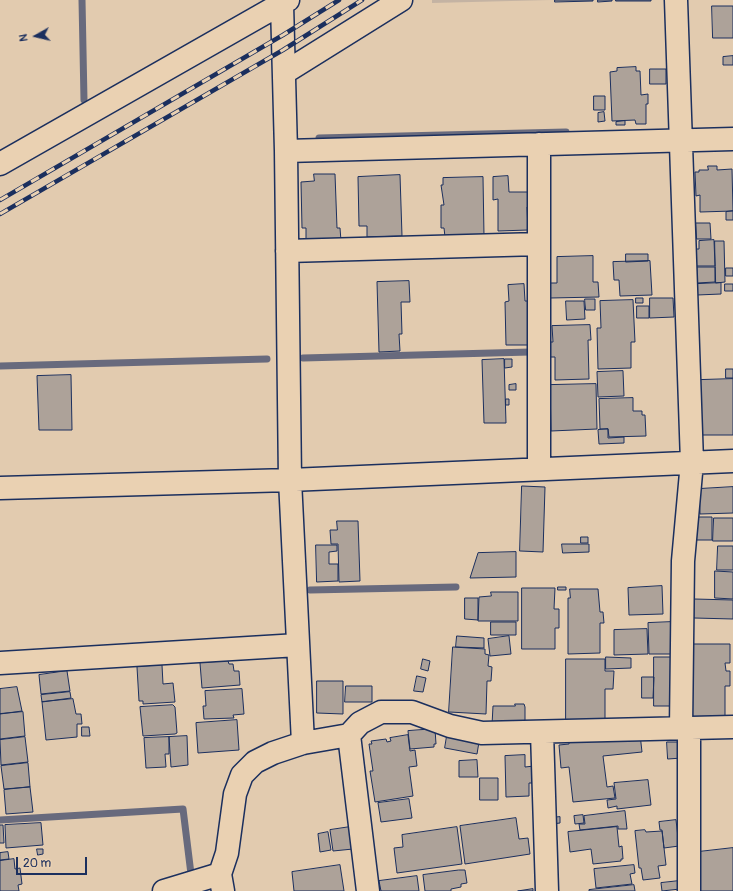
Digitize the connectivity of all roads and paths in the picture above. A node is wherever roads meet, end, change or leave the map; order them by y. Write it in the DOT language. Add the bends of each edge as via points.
graph roads {
  1 [pos="401,0"];
  2 [pos="676,0"];
  3 [pos="285,2"];
  4 [pos="284,73"];
  5 [pos="733,139"];
  6 [pos="681,140"];
  7 [pos="539,144"];
  8 [pos="286,151"];
  9 [pos="0,164"];
  10 [pos="539,244"];
  11 [pos="287,251"];
  12 [pos="733,461"];
  13 [pos="692,462"];
  14 [pos="539,469"];
  15 [pos="290,480"];
  16 [pos="0,488"];
  17 [pos="298,645"];
  18 [pos="0,663"];
  19 [pos="733,727"];
  20 [pos="685,728"];
  21 [pos="542,732"];
  22 [pos="349,735"];
  23 [pos="303,743"];
  24 [pos="221,882"];
  25 [pos="164,891"];
  26 [pos="368,891"];
  27 [pos="547,891"];
  28 [pos="689,891"];
  1 -- 4 [label="street"];
  2 -- 6 [label="street"];
  3 -- 4 [label="street"];
  3 -- 9 [label="street"];
  4 -- 8 [label="street"];
  5 -- 6 [label="street"];
  6 -- 7 [label="street"];
  6 -- 13 [label="street"];
  7 -- 8 [label="street"];
  7 -- 10 [label="street"];
  8 -- 11 [label="street"];
  10 -- 11 [label="street"];
  10 -- 14 [label="street"];
  11 -- 15 [label="street"];
  12 -- 13 [label="street"];
  13 -- 14 [label="street"];
  13 -- 20 [label="street" via="682,561"];
  14 -- 15 [label="street"];
  15 -- 16 [label="street"];
  15 -- 17 [label="street"];
  17 -- 18 [label="street"];
  17 -- 23 [label="street"];
  19 -- 20 [label="street"];
  20 -- 21 [label="street"];
  20 -- 28 [label="street"];
  21 -- 22 [label="street" via="482,733 450,726 412,712 381,712 360,723"];
  21 -- 27 [label="street"];
  22 -- 23 [label="street"];
  22 -- 26 [label="street"];
  23 -- 24 [label="street" via="273,752 255,762 242,775 235,794"];
  24 -- 25 [label="street"];
}
